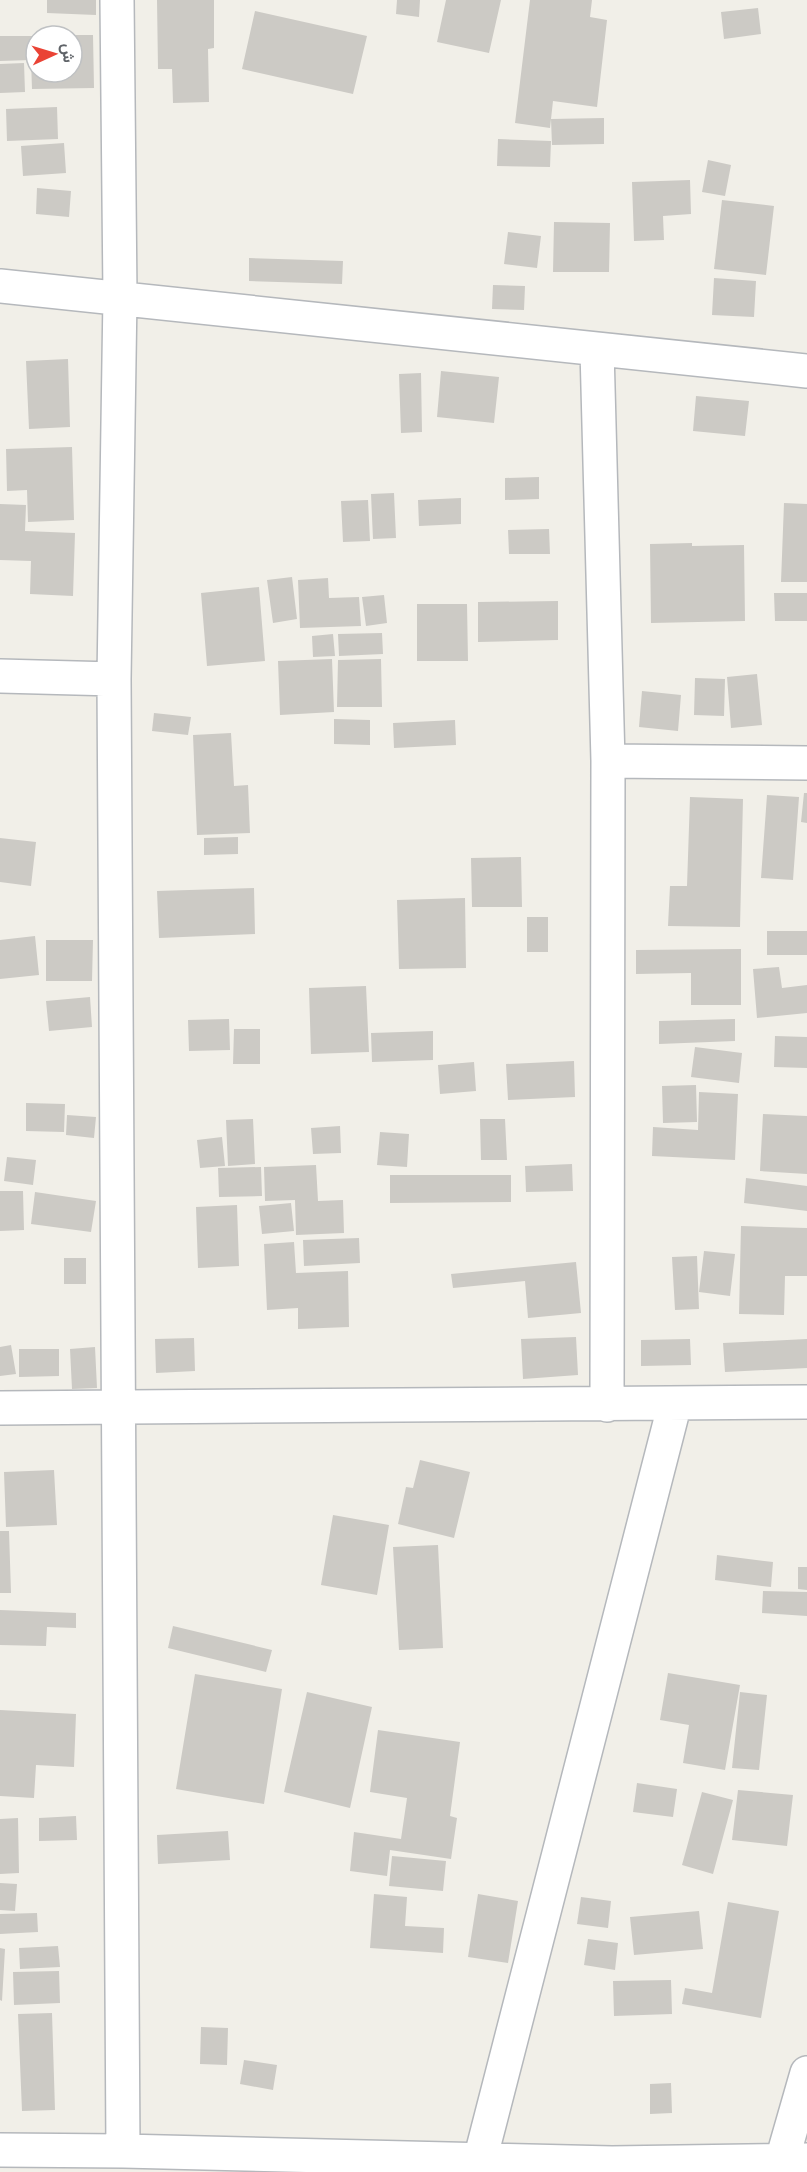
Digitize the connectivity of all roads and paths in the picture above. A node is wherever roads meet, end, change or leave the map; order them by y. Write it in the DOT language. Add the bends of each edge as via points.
graph roads {
  1 [pos="117,0"];
  2 [pos="0,286"];
  3 [pos="120,296"];
  4 [pos="597,350"];
  5 [pos="807,371"];
  6 [pos="0,676"];
  7 [pos="114,679"];
  8 [pos="608,761"];
  9 [pos="807,763"];
  10 [pos="807,1402"];
  11 [pos="675,1404"];
  12 [pos="607,1405"];
  13 [pos="117,1406"];
  14 [pos="0,1408"];
  15 [pos="807,2073"];
  16 [pos="123,2151"];
  17 [pos="12,2158"];
  18 [pos="480,2160"];
  19 [pos="794,2160"];
  20 [pos="612,2167"];
  1 -- 3 [label="street"];
  2 -- 3 [label="street"];
  3 -- 4 [label="street"];
  3 -- 7 [label="street"];
  4 -- 5 [label="street"];
  4 -- 8 [label="street"];
  6 -- 7 [label="street"];
  7 -- 13 [label="street"];
  8 -- 9 [label="street"];
  8 -- 12 [label="street"];
  10 -- 11 [label="street"];
  11 -- 12 [label="street"];
  11 -- 18 [label="street"];
  12 -- 13 [label="street"];
  13 -- 14 [label="street"];
  13 -- 16 [label="street"];
  15 -- 19 [label="street"];
  16 -- 17 [label="street"];
  16 -- 18 [label="street"];
  18 -- 20 [label="street"];
  19 -- 20 [label="street"];
}
